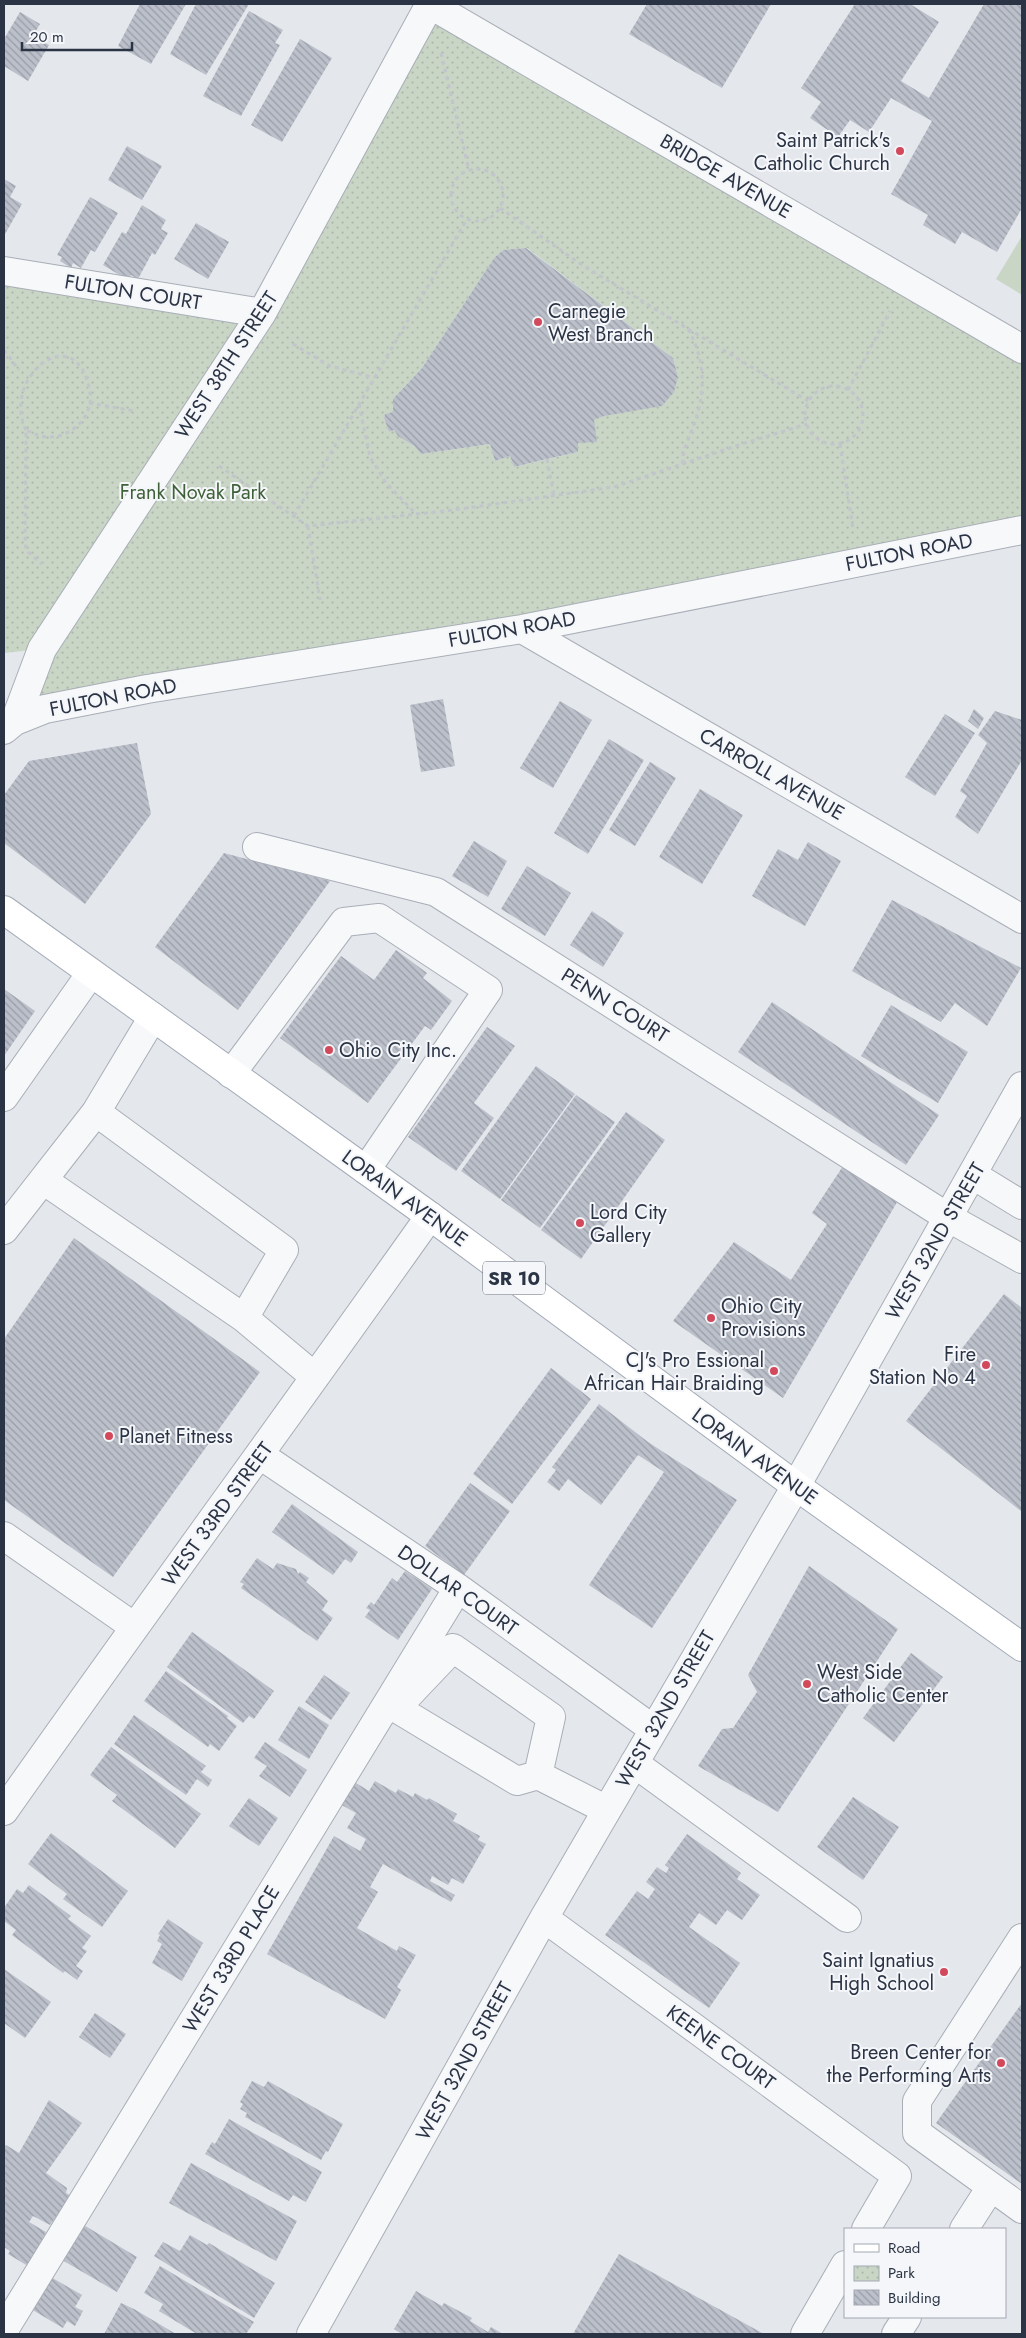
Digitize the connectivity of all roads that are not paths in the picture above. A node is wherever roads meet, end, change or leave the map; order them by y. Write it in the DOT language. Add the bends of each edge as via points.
graph roads {
  1 [pos="429,4"];
  2 [pos="4,271"];
  3 [pos="262,313"];
  4 [pos="1021,345"];
  5 [pos="1022,530"];
  6 [pos="522,629"];
  7 [pos="10,725"];
  8 [pos="257,847"];
  9 [pos="4,910"];
  10 [pos="1022,919"];
  11 [pos="91,973"];
  12 [pos="153,1017"];
  13 [pos="231,1074"];
  14 [pos="1022,1086"];
  15 [pos="4,1097"];
  16 [pos="96,1112"];
  17 [pos="366,1170"];
  18 [pos="973,1174"];
  19 [pos="43,1180"];
  20 [pos="1022,1205"];
  21 [pos="430,1216"];
  22 [pos="949,1218"];
  23 [pos="4,1230"];
  24 [pos="1022,1259"];
  25 [pos="244,1318"];
  26 [pos="315,1377"];
  27 [pos="260,1455"];
  28 [pos="796,1486"];
  29 [pos="4,1536"];
  30 [pos="458,1588"];
  31 [pos="134,1626"];
  32 [pos="1022,1647"];
  33 [pos="653,1729"];
  34 [pos="634,1763"];
  35 [pos="538,1774"];
  36 [pos="607,1810"];
  37 [pos="4,1812"];
  38 [pos="544,1918"];
  39 [pos="847,1918"];
  40 [pos="1022,1938"];
  41 [pos="991,2187"];
  42 [pos="1022,2210"];
  43 [pos="867,2228"];
  44 [pos="965,2228"];
  45 [pos="844,2267"];
  46 [pos="906,2318"];
  47 [pos="4,2330"];
  48 [pos="311,2334"];
  49 [pos="805,2334"];
  50 [pos="896,2334"];
  1 -- 3 [label="street, WEST 38TH STREET"];
  1 -- 4 [label="street, BRIDGE AVENUE"];
  2 -- 3 [label="street, FULTON COURT"];
  3 -- 7 [label="street, WEST 38TH STREET" via="42,649"];
  5 -- 6 [label="street, FULTON ROAD"];
  6 -- 7 [label="street, FULTON ROAD" via="147,689 45,709"];
  6 -- 10 [label="street, CARROLL AVENUE"];
  8 -- 22 [label="street, PENN COURT" via="436,892"];
  9 -- 11 [label="main road, LORAIN AVENUE / SR 10"];
  11 -- 12 [label="main road, LORAIN AVENUE / SR 10"];
  11 -- 15 [label="street"];
  12 -- 13 [label="main road, LORAIN AVENUE / SR 10"];
  12 -- 16 [label="street"];
  13 -- 17 [label="main road, LORAIN AVENUE / SR 10"];
  13 -- 17 [label="street" via="344,922 379,918 488,990"];
  14 -- 18 [label="street, WEST 32ND STREET"];
  16 -- 19 [label="street"];
  16 -- 25 [label="street" via="284,1250"];
  17 -- 21 [label="main road, LORAIN AVENUE / SR 10"];
  18 -- 20 [label="street"];
  18 -- 22 [label="street, WEST 32ND STREET"];
  19 -- 23 [label="street"];
  19 -- 25 [label="street"];
  21 -- 26 [label="street, WEST 33RD STREET"];
  21 -- 28 [label="main road, LORAIN AVENUE / SR 10"];
  22 -- 24 [label="street, PENN COURT"];
  22 -- 28 [label="street, WEST 32ND STREET"];
  25 -- 26 [label="street"];
  26 -- 27 [label="street, WEST 33RD STREET"];
  27 -- 30 [label="street, DOLLAR COURT"];
  27 -- 31 [label="street, WEST 33RD STREET"];
  28 -- 32 [label="main road, LORAIN AVENUE / SR 10"];
  28 -- 33 [label="street, WEST 32ND STREET"];
  29 -- 31 [label="street"];
  30 -- 33 [label="street, DOLLAR COURT"];
  30 -- 47 [label="street, WEST 33RD PLACE"];
  31 -- 37 [label="street, WEST 33RD STREET"];
  33 -- 34 [label="street, WEST 32ND STREET"];
  34 -- 36 [label="street, WEST 32ND STREET"];
  34 -- 39 [label="street"];
  35 -- 35 [label="street" via="551,1717 453,1648 396,1708 517,1780"];
  35 -- 36 [label="street"];
  36 -- 38 [label="street, WEST 32ND STREET"];
  38 -- 43 [label="street, KEENE COURT" via="897,2176"];
  38 -- 48 [label="street, WEST 32ND STREET"];
  40 -- 41 [label="street" via="917,2101 917,2133"];
  41 -- 42 [label="street"];
  41 -- 44 [label="street"];
  45 -- 49 [label="street"];
  46 -- 50 [label="street"];
}
